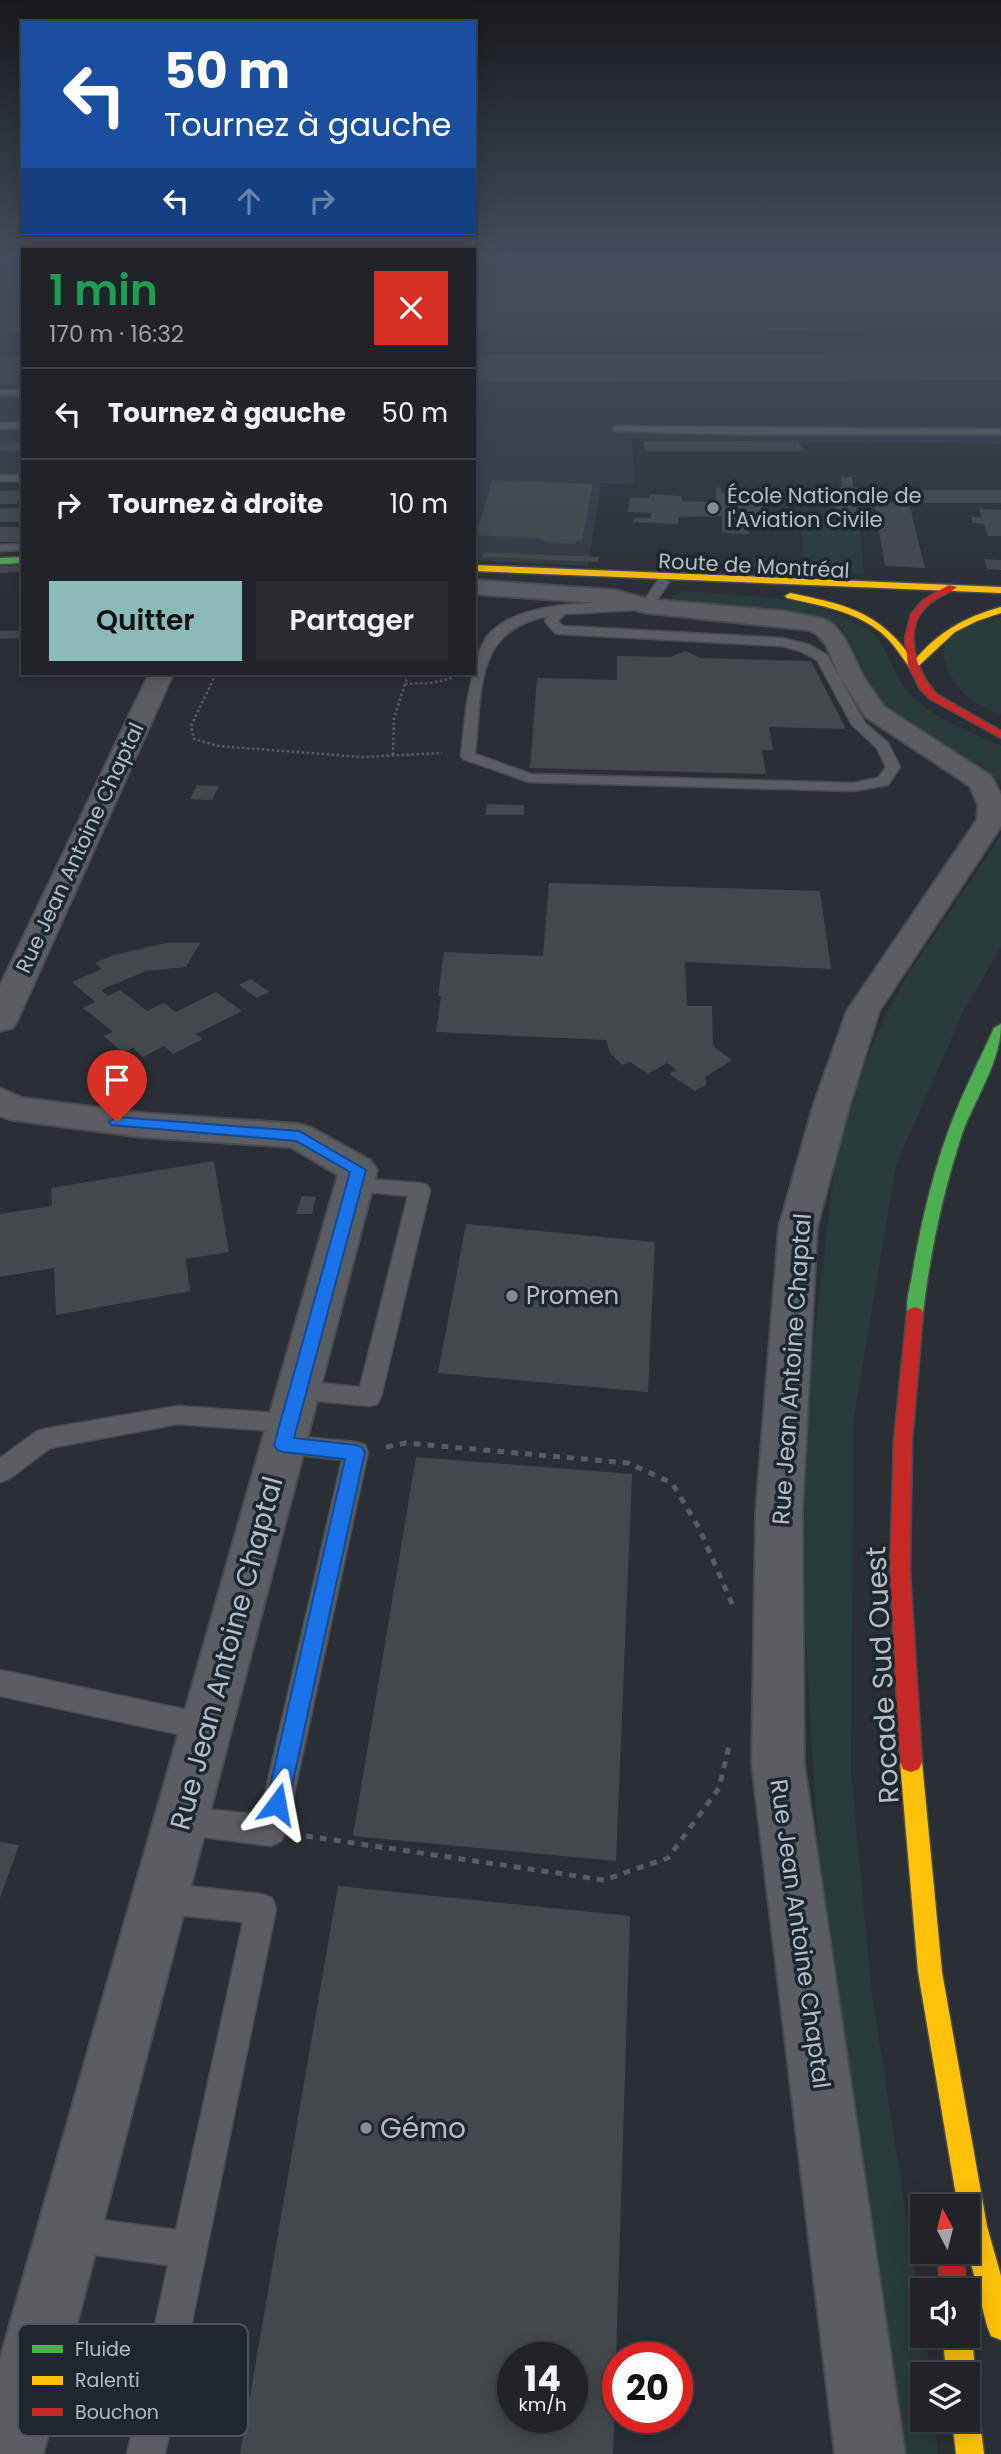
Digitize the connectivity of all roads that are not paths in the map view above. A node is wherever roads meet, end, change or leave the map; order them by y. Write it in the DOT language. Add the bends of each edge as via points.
graph roads {
  1 [pos="0,393"];
  2 [pos="21,393"];
  3 [pos="21,425"];
  4 [pos="0,426"];
  5 [pos="617,429"];
  6 [pos="1001,432"];
  7 [pos="0,478"];
  8 [pos="21,478"];
  9 [pos="21,547"];
  10 [pos="0,548"];
  11 [pos="21,560"];
  12 [pos="0,561"];
  13 [pos="476,568"];
  14 [pos="505,570"];
  15 [pos="476,587"];
  16 [pos="952,587"];
  17 [pos="757,589"];
  18 [pos="654,594"];
  19 [pos="936,594"];
  20 [pos="1000,598"];
  21 [pos="966,604"];
  22 [pos="564,608"];
  23 [pos="937,615"];
  24 [pos="915,626"];
  25 [pos="914,667"];
  26 [pos="161,675"];
  27 [pos="966,716"];
  28 [pos="1001,727"];
  29 [pos="1001,735"];
  30 [pos="0,1021"];
  31 [pos="1001,1028"];
  32 [pos="0,1099"];
  33 [pos="354,1185"];
  34 [pos="290,1419"];
  35 [pos="0,1472"];
  36 [pos="0,1683"];
  37 [pos="205,1727"];
  38 [pos="180,1820"];
  39 [pos="159,1897"];
  40 [pos="930,1972"];
  41 [pos="942,2138"];
  42 [pos="68,2234"];
  43 [pos="189,2250"];
  44 [pos="27,2324"];
  45 [pos="173,2324"];
  46 [pos="1001,2326"];
  47 [pos="18,2358"];
  48 [pos="967,2432"];
  49 [pos="150,2436"];
  50 [pos="8,2454"];
  51 [pos="146,2454"];
  52 [pos="870,2454"];
  53 [pos="970,2454"];
  1 -- 2 [label="lane"];
  3 -- 4 [label="lane"];
  5 -- 6 [label="lane"];
  7 -- 8 [label="lane"];
  9 -- 10 [label="lane"];
  11 -- 12 [label="main road"];
  13 -- 14 [label="main road, Route de Montréal"];
  14 -- 16 [label="main road, Route de Montréal"];
  14 -- 18 [label="main road, Route de Montréal"];
  15 -- 18 [label="street, Rue Jean Antoine Chaptal" via="614,597"];
  16 -- 19 [label="main road"];
  16 -- 20 [label="main road, Route de Montréal"];
  17 -- 18 [label="main road, Route de Montréal"];
  17 -- 19 [label="main road, Route de Montréal"];
  17 -- 25 [label="main road" via="814,601 862,618 884,631"];
  18 -- 22 [label="lane"];
  18 -- 52 [label="street, Rue Jean Antoine Chaptal" via="802,620 825,629 874,712 981,782 992,805 990,820 863,1011 798,1227 779,1512 778,1765"];
  19 -- 20 [label="main road, Route de Montréal"];
  19 -- 24 [label="main road" via="923,604"];
  20 -- 21 [label="main road"];
  20 -- 25 [label="main road" via="943,631"];
  22 -- 22 [label="lane" via="520,620 493,636 481,663 468,755 529,778 664,782 853,787 883,782 893,767 883,747 859,725 822,659 805,648 782,642 559,630 551,621"];
  23 -- 24 [label="main road"];
  24 -- 25 [label="main road" via="907,643"];
  25 -- 27 [label="main road" via="932,695"];
  26 -- 30 [label="street, Rue Jean Antoine Chaptal"];
  27 -- 28 [label="main road"];
  27 -- 29 [label="main road"];
  31 -- 40 [label="main road, Rocade Sud Ouest" via="961,1118 940,1191 918,1284 903,1440 903,1647"];
  32 -- 33 [label="street" via="13,1108 142,1125 299,1136 358,1170"];
  33 -- 34 [label="street, Rue Jean Antoine Chaptal"];
  33 -- 34 [label="lane" via="420,1190 369,1397"];
  34 -- 35 [label="lane" via="178,1415 44,1439"];
  34 -- 37 [label="street, Rue Jean Antoine Chaptal"];
  34 -- 38 [label="lane" via="356,1452 271,1831"];
  36 -- 37 [label="lane"];
  37 -- 38 [label="street, Rue Jean Antoine Chaptal"];
  38 -- 39 [label="street, Rue Jean Antoine Chaptal"];
  39 -- 42 [label="street, Rue Jean Antoine Chaptal"];
  39 -- 43 [label="lane" via="261,1909"];
  40 -- 41 [label="main road"];
  40 -- 46 [label="main road, Rocade Sud Ouest" via="974,2226"];
  42 -- 43 [label="lane"];
  42 -- 44 [label="street, Rue Jean Antoine Chaptal"];
  43 -- 45 [label="lane"];
  47 -- 50 [label="street, Rue Jean Antoine Chaptal"];
  48 -- 53 [label="main road"];
  49 -- 51 [label="lane"];
}
